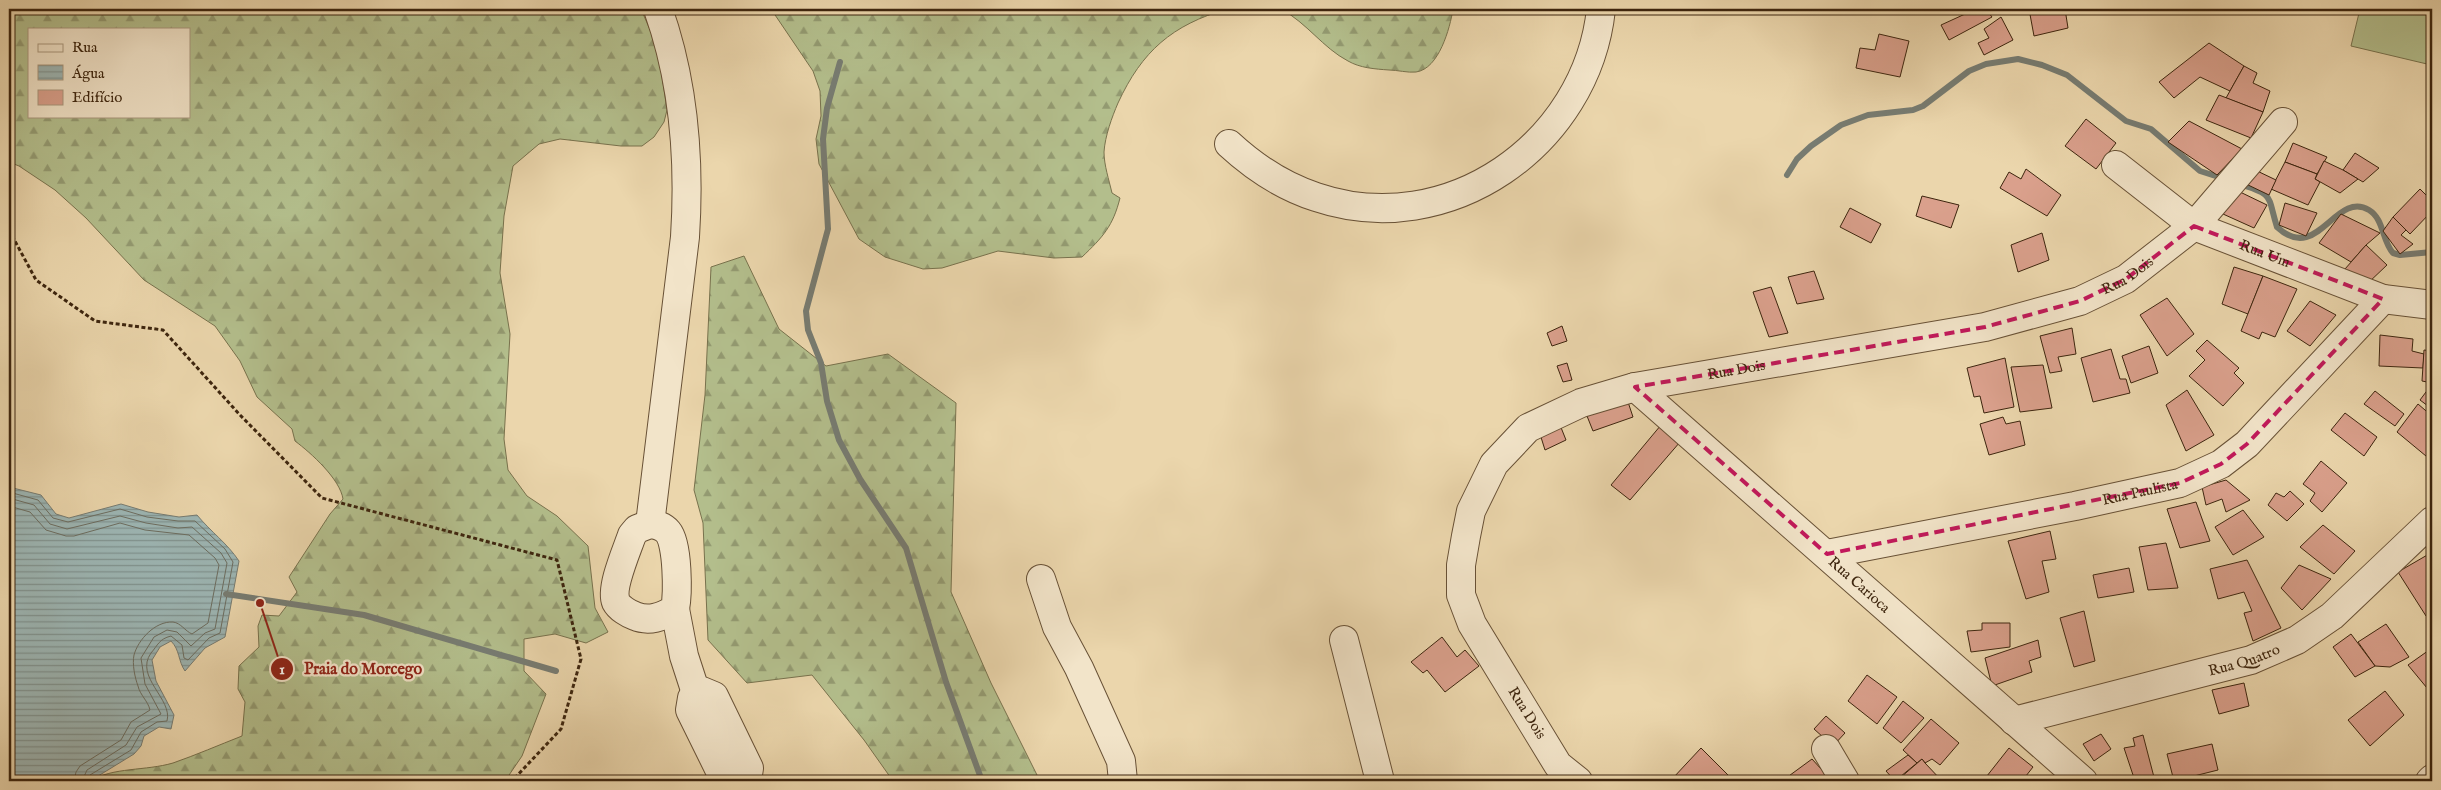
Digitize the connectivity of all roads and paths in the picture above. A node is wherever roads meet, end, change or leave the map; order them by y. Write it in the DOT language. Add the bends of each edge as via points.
graph roads {
  1 [pos="658,9"];
  2 [pos="1601,9"];
  3 [pos="2283,122"];
  4 [pos="1229,144"];
  5 [pos="2116,165"];
  6 [pos="2194,226"];
  7 [pos="9,230"];
  8 [pos="2383,299"];
  9 [pos="2432,305"];
  10 [pos="1635,387"];
  11 [pos="2432,521"];
  12 [pos="650,524"];
  13 [pos="1827,554"];
  14 [pos="1041,580"];
  15 [pos="674,609"];
  16 [pos="1344,640"];
  17 [pos="696,693"];
  18 [pos="2014,721"];
  19 [pos="1826,749"];
  20 [pos="512,781"];
  21 [pos="725,781"];
  22 [pos="747,781"];
  23 [pos="1124,781"];
  24 [pos="1380,781"];
  25 [pos="1578,781"];
  26 [pos="1845,781"];
  27 [pos="2083,781"];
  1 -- 12 [label="street" via="680,92 688,201"];
  2 -- 4 [label="street" via="1587,68 1551,128 1516,162 1462,192 1421,204 1395,207 1343,204 1317,198 1277,180"];
  3 -- 6 [label="street, Rua Dois"];
  5 -- 6 [label="street, Rua Um"];
  6 -- 8 [label="street, Rua Um"];
  6 -- 10 [label="street, Rua Dois" via="2126,279 2080,301 1985,327"];
  7 -- 20 [label="path" via="36,280 95,321 163,330 322,498 557,560 581,659 561,730"];
  8 -- 9 [label="street, Rua Um"];
  8 -- 13 [label="street, Rua Paulista" via="2247,444 2221,464 2180,483"];
  10 -- 13 [label="street, Rua Carioca"];
  10 -- 25 [label="street, Rua Dois" via="1581,404 1528,428 1510,445 1494,464 1471,511 1461,565 1461,595 1472,624 1558,765"];
  11 -- 18 [label="street, Rua Quatro" via="2332,616 2297,640 2251,660"];
  12 -- 15 [label="street" via="664,528 672,538 678,597"];
  12 -- 15 [label="street" via="632,535 615,588 616,602 631,615 641,618 659,617"];
  13 -- 18 [label="street, Rua Carioca"];
  14 -- 23 [label="street" via="1057,628 1121,761"];
  15 -- 17 [label="street"];
  16 -- 24 [label="street"];
  17 -- 21 [label="street" via="690,710"];
  17 -- 22 [label="street" via="708,692 714,696 749,768"];
  18 -- 27 [label="street, Rua Carioca"];
  19 -- 26 [label="street"];
}
